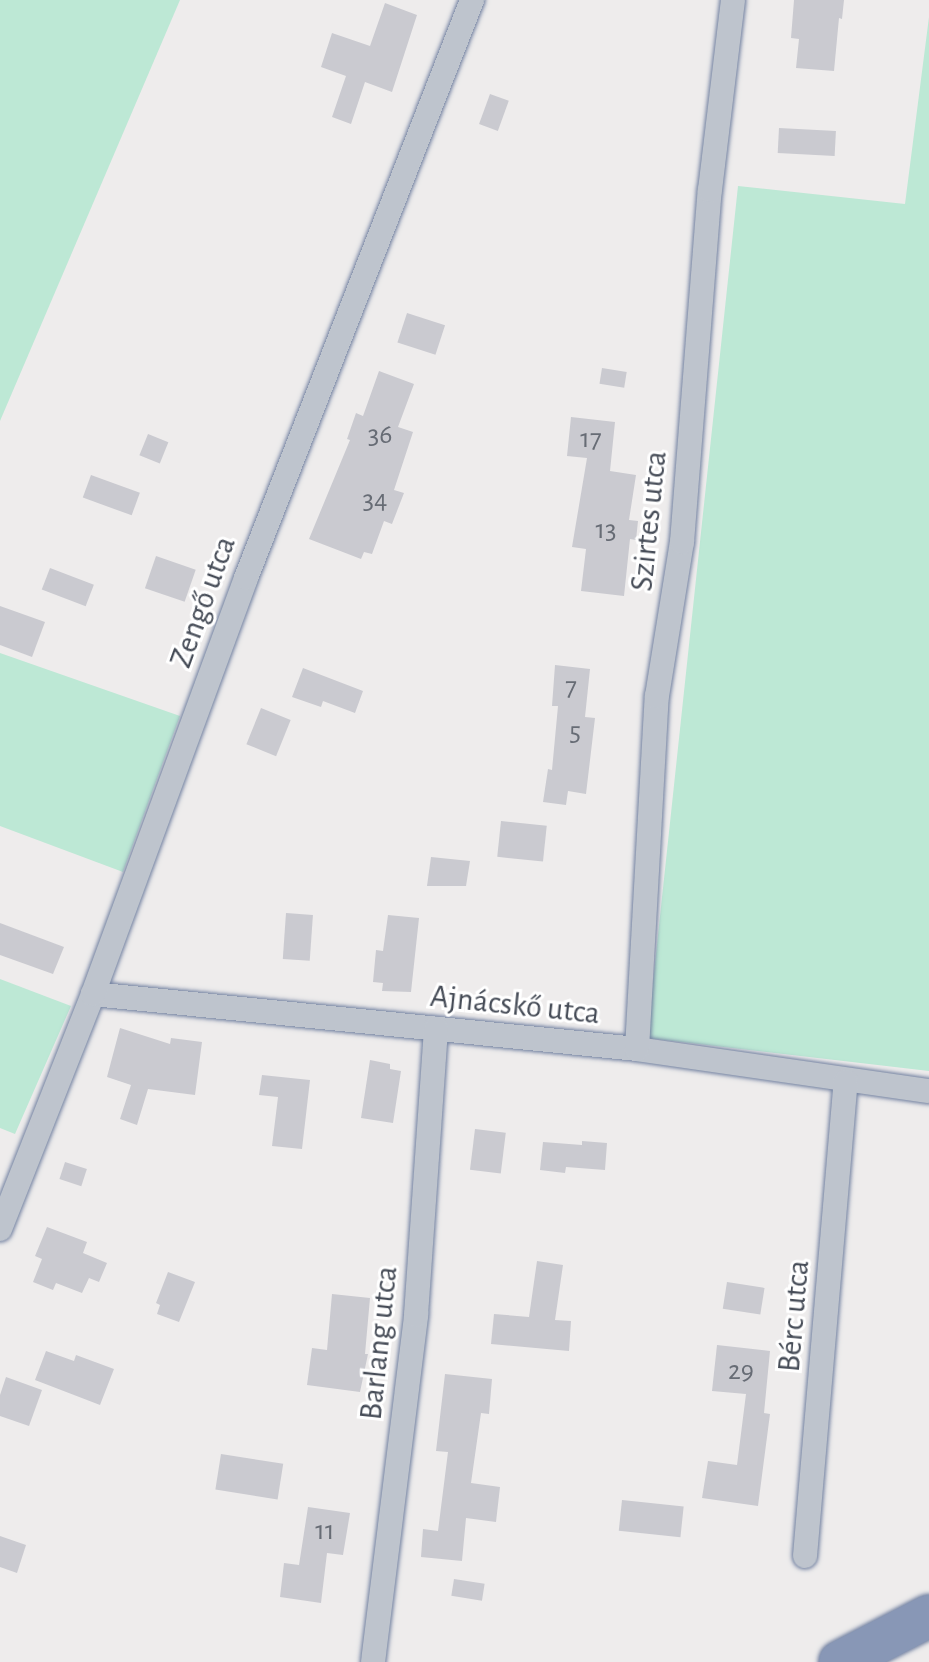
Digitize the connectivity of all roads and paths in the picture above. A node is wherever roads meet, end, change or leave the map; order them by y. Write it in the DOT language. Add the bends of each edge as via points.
graph roads {
  1 [pos="472,0"];
  2 [pos="733,0"];
  3 [pos="93,994"];
  4 [pos="436,1029"];
  5 [pos="637,1049"];
  6 [pos="846,1082"];
  7 [pos="929,1091"];
  8 [pos="0,1229"];
  9 [pos="805,1556"];
  10 [pos="929,1616"];
  11 [pos="373,1662"];
  12 [pos="840,1662"];
  1 -- 3 [label="street, Zengő utca" via="251,563"];
  2 -- 5 [label="street, Szirtes utca" via="710,190 682,542 657,696"];
  3 -- 4 [label="street, Ajnácskő utca"];
  3 -- 8 [label="street, Zengő utca"];
  4 -- 5 [label="street, Ajnácskő utca"];
  4 -- 11 [label="street, Barlang utca" via="416,1315"];
  5 -- 6 [label="street, Ajnácskő utca"];
  6 -- 7 [label="street, Ajnácskő utca"];
  6 -- 9 [label="street, Bérc utca"];
  10 -- 12 [label="highway"];
}
